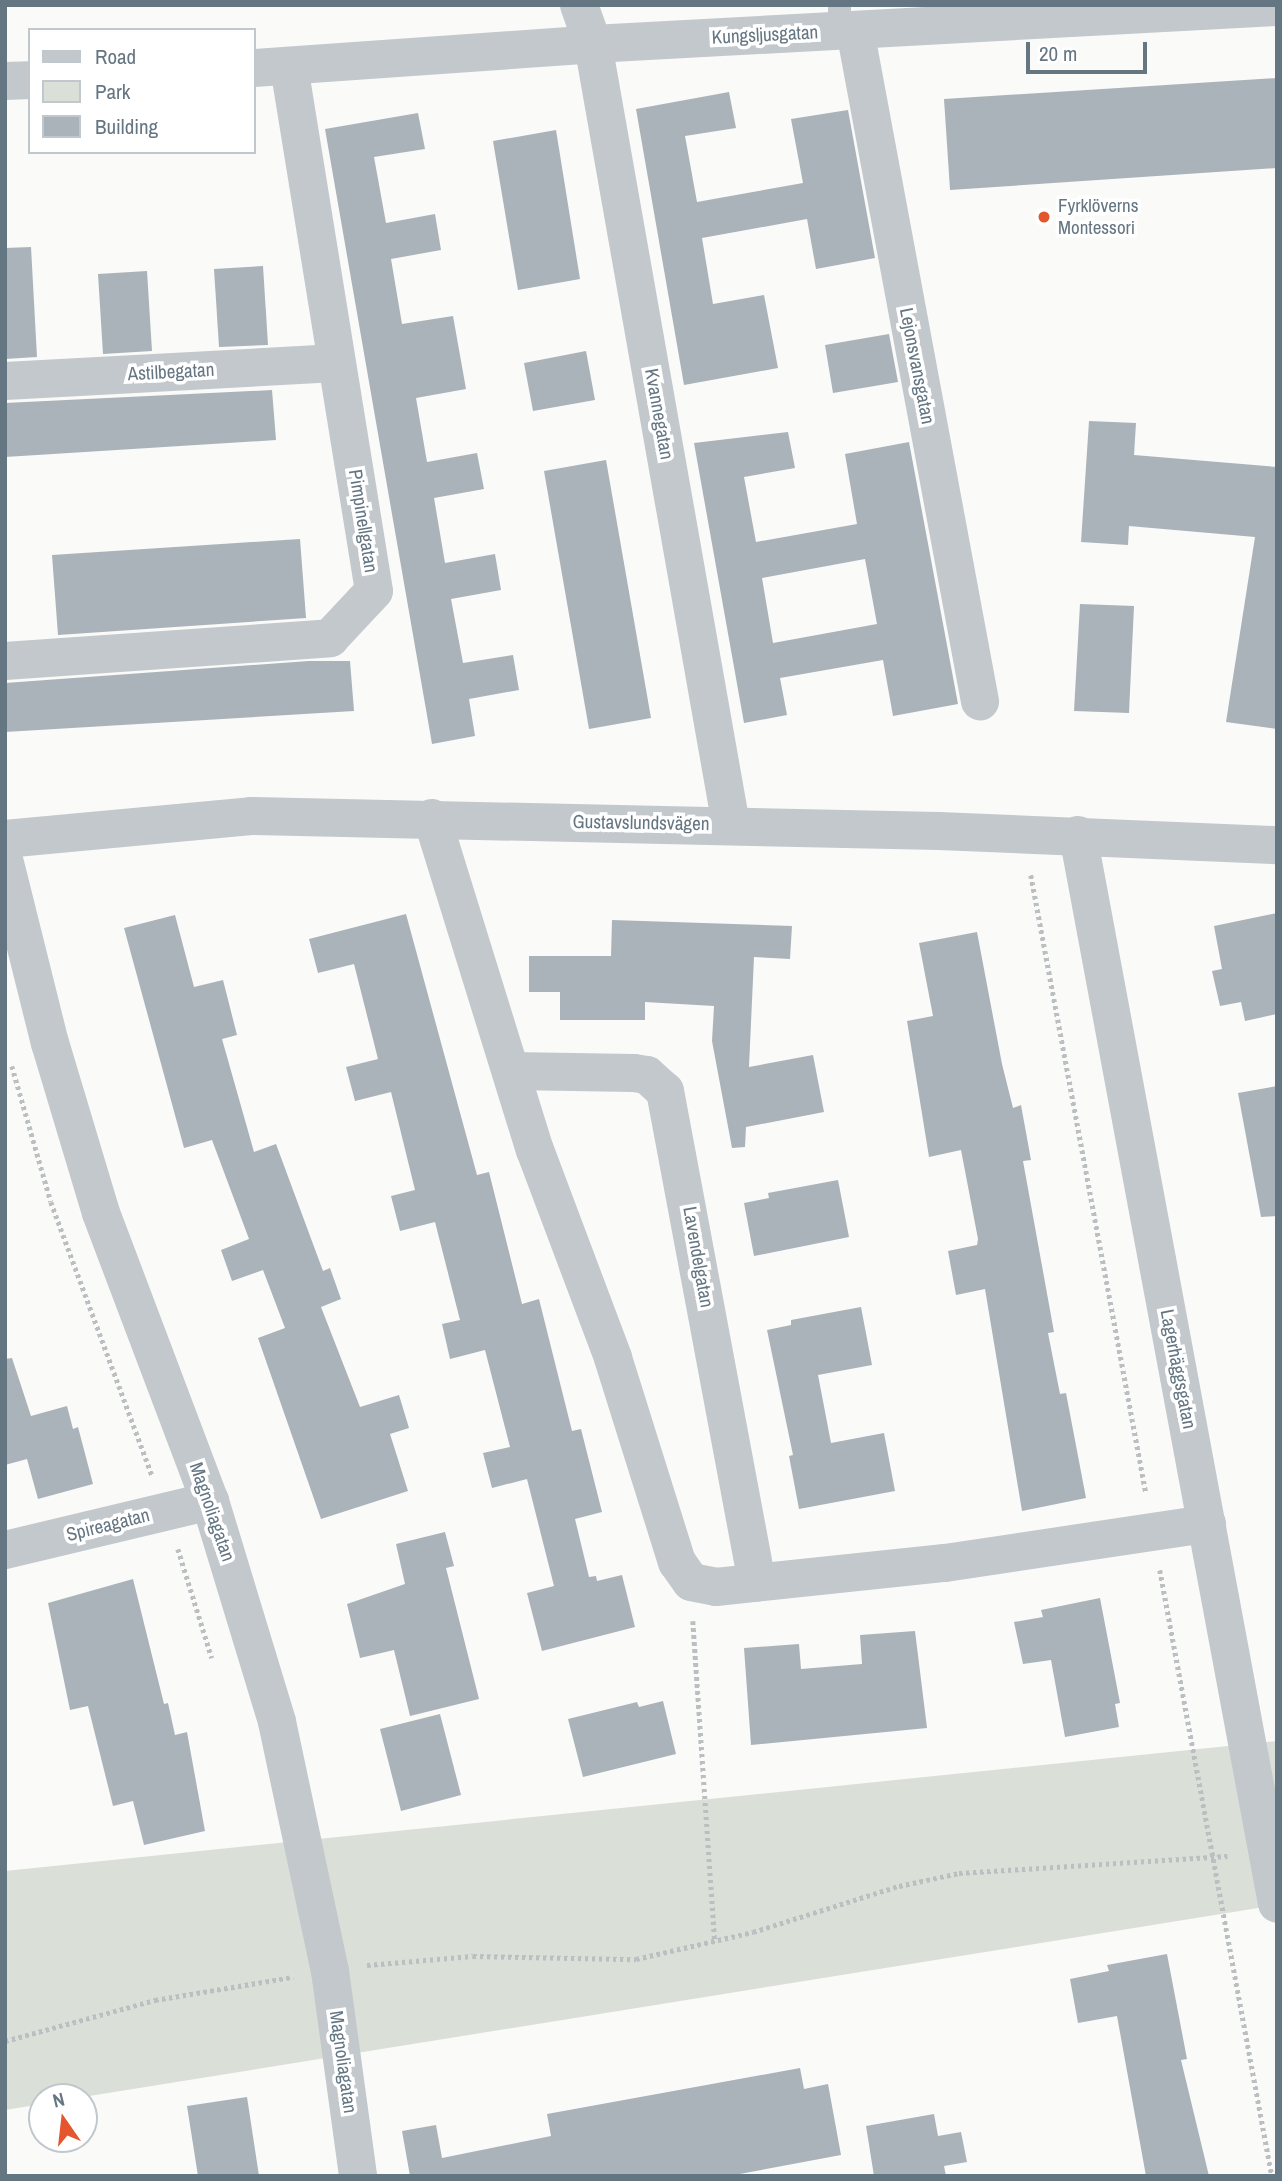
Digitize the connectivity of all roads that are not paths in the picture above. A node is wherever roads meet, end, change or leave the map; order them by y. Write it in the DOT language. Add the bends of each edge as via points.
graph roads {
  1 [pos="579,5"];
  2 [pos="1277,7"];
  3 [pos="1097,11"];
  4 [pos="844,22"];
  5 [pos="593,44"];
  6 [pos="272,67"];
  7 [pos="28,80"];
  8 [pos="5,81"];
  9 [pos="337,363"];
  10 [pos="5,381"];
  11 [pos="5,661"];
  12 [pos="980,701"];
  13 [pos="432,818"];
  14 [pos="731,825"];
  15 [pos="1078,835"];
  16 [pos="5,839"];
  17 [pos="1277,845"];
  18 [pos="5,863"];
  19 [pos="511,1071"];
  20 [pos="210,1501"];
  21 [pos="1207,1524"];
  22 [pos="5,1550"];
  23 [pos="757,1582"];
  24 [pos="1277,1904"];
  25 [pos="358,2176"];
  1 -- 5 [label="street, Kvannegatan"];
  2 -- 3 [label="street, Kungsljusgatan"];
  3 -- 4 [label="street, Kungsljusgatan"];
  4 -- 5 [label="street, Kungsljusgatan"];
  4 -- 12 [label="street, Lejonsvansgatan"];
  5 -- 6 [label="street, Kungsljusgatan"];
  5 -- 14 [label="street, Kvannegatan"];
  6 -- 9 [label="street, Pimpinellgatan"];
  7 -- 8 [label="street"];
  9 -- 10 [label="street, Astilbegatan"];
  9 -- 11 [label="street, Pimpinellgatan" via="374,591 330,638"];
  13 -- 14 [label="street, Gustavslundsvägen"];
  13 -- 16 [label="street, Gustavslundsvägen" via="251,816"];
  13 -- 19 [label="street"];
  14 -- 15 [label="street, Gustavslundsvägen"];
  15 -- 17 [label="street, Gustavslundsvägen"];
  15 -- 21 [label="street, Lagerhäggsgatan"];
  18 -- 20 [label="street, Magnoliagatan" via="50,1043 101,1213"];
  19 -- 23 [label="street" via="613,1358 677,1562 691,1582 716,1587"];
  19 -- 23 [label="street, Lavendelgatan" via="634,1073 647,1075 665,1091"];
  20 -- 22 [label="street, Spireagatan"];
  20 -- 25 [label="street, Magnoliagatan" via="276,1722 330,1971"];
  21 -- 23 [label="street" via="945,1563"];
  21 -- 24 [label="street, Lagerhäggsgatan"];
}
